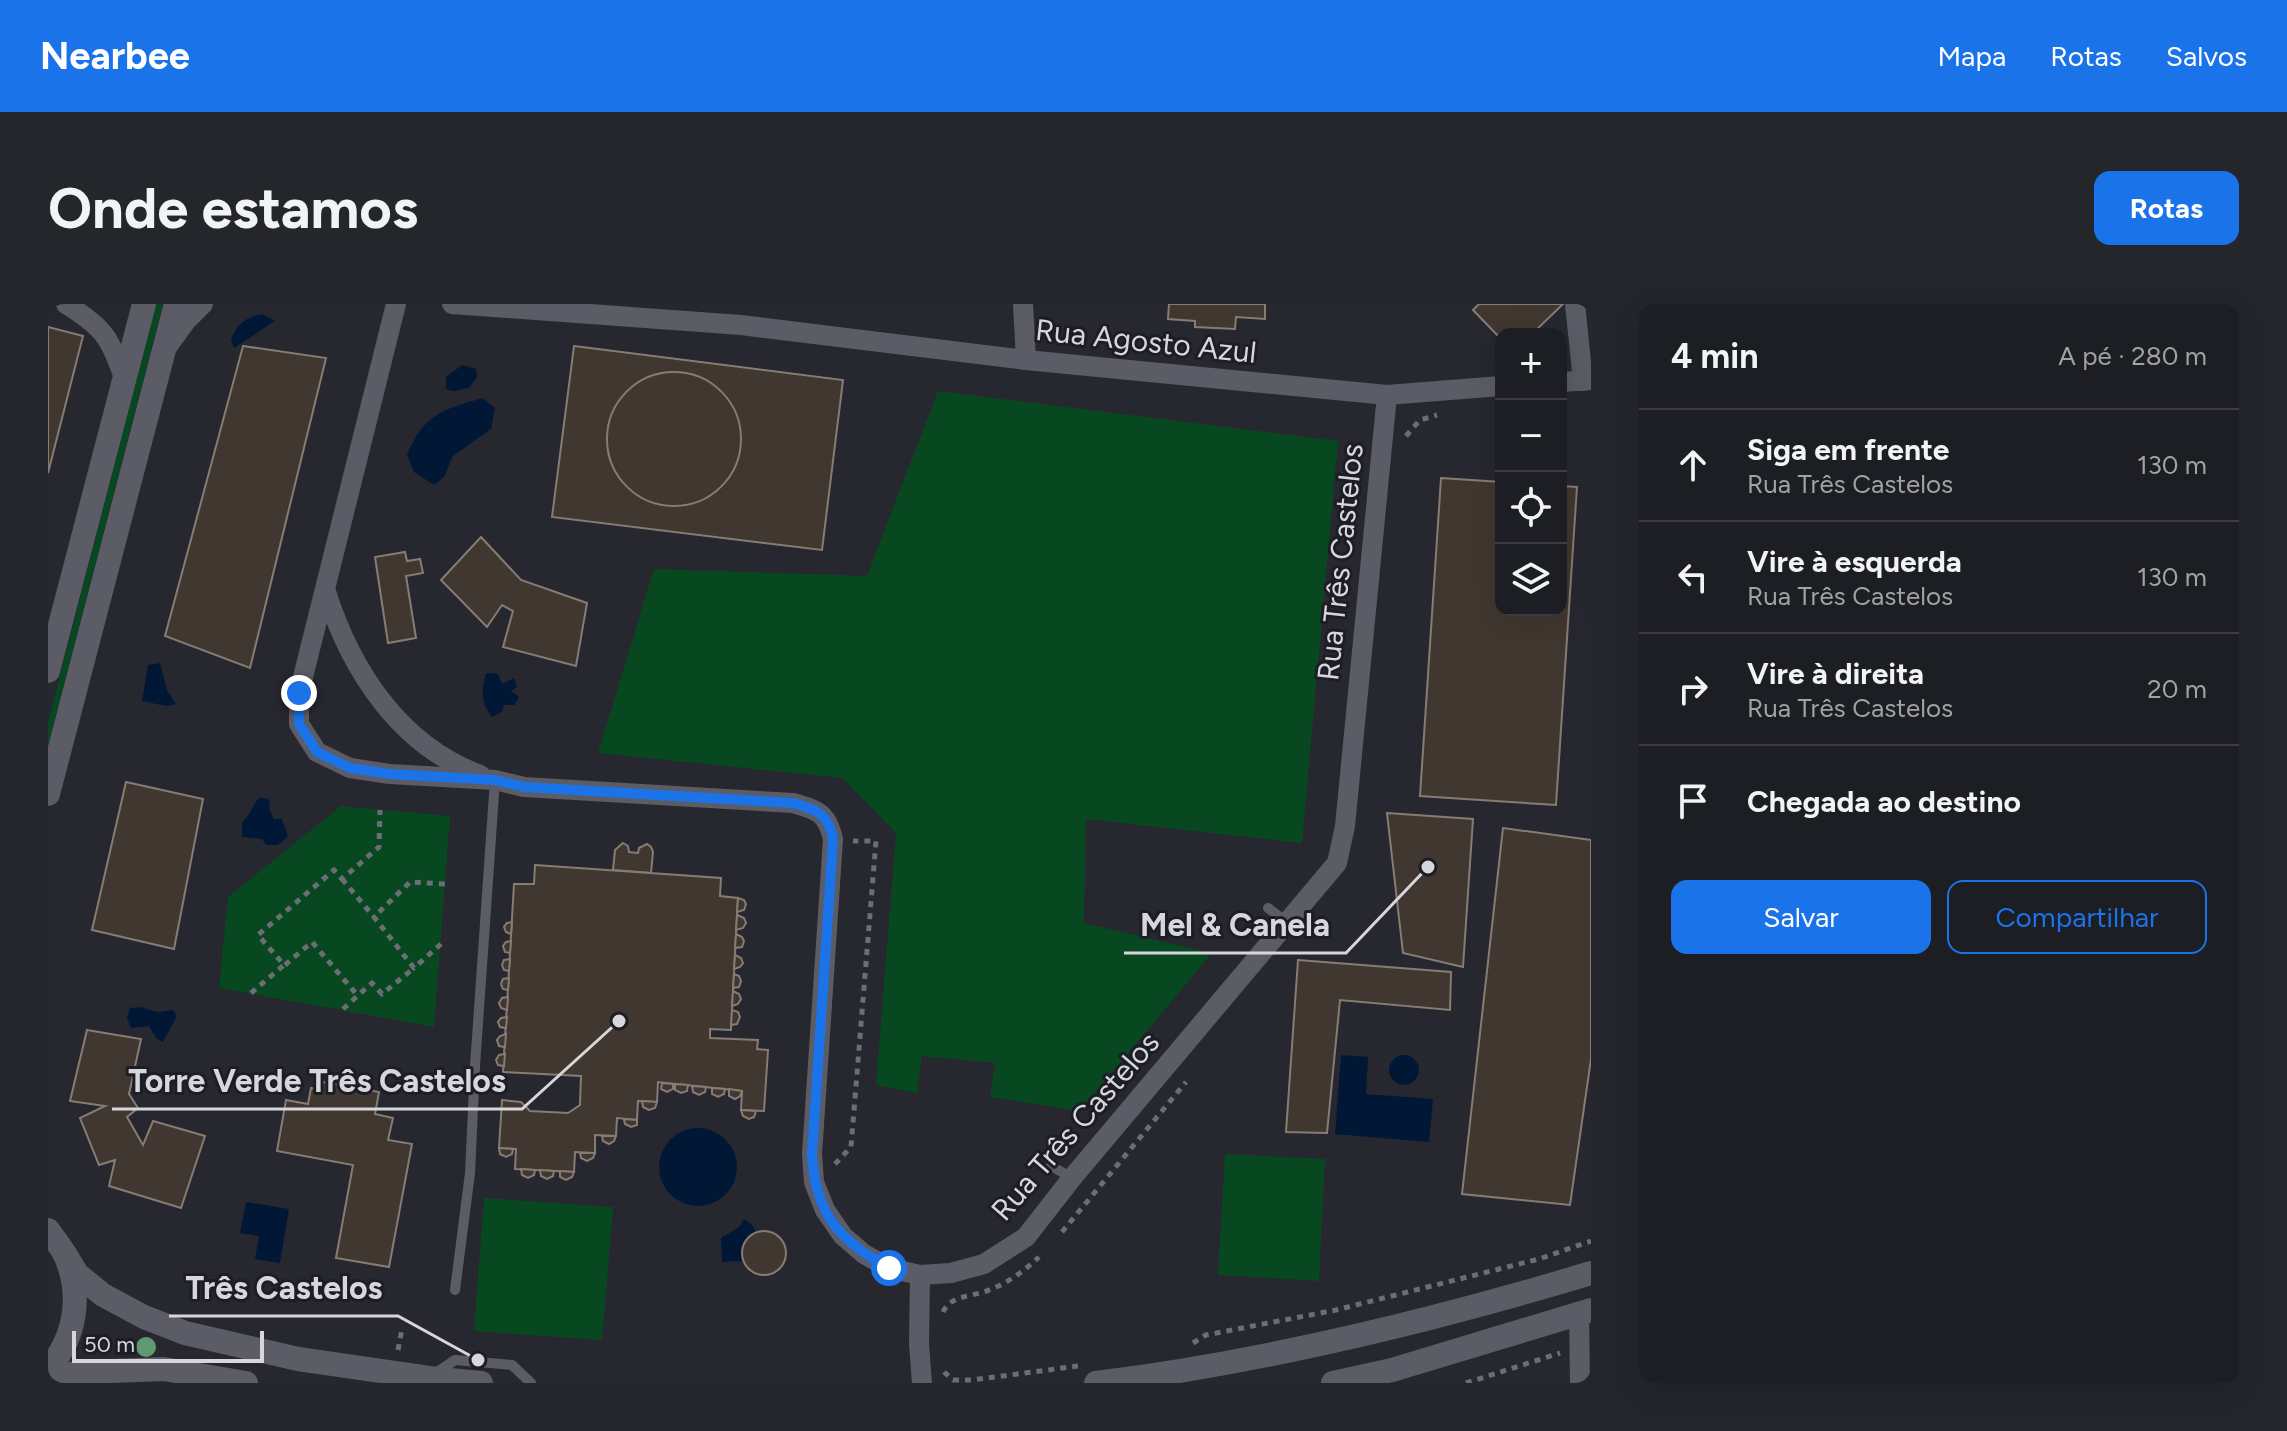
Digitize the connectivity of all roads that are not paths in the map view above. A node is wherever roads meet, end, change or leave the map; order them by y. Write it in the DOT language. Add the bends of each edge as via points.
graph roads {
  1 [pos="66,304"];
  2 [pos="144,304"];
  3 [pos="176,304"];
  4 [pos="203,304"];
  5 [pos="396,304"];
  6 [pos="452,304"];
  7 [pos="1023,304"];
  8 [pos="1575,304"];
  9 [pos="163,352"];
  10 [pos="1026,360"];
  11 [pos="124,378"];
  12 [pos="1587,380"];
  13 [pos="1567,382"];
  14 [pos="1495,386"];
  15 [pos="1387,395"];
  16 [pos="326,590"];
  17 [pos="48,671"];
  18 [pos="495,780"];
  19 [pos="48,794"];
  20 [pos="1268,908"];
  21 [pos="1288,923"];
  22 [pos="1051,1166"];
  23 [pos="1072,1178"];
  24 [pos="48,1230"];
  25 [pos="65,1254"];
  26 [pos="1591,1273"];
  27 [pos="920,1275"];
  28 [pos="455,1290"];
  29 [pos="1585,1312"];
  30 [pos="48,1369"];
  31 [pos="1089,1374"];
  32 [pos="48,1377"];
  33 [pos="429,1378"];
  34 [pos="246,1383"];
  35 [pos="481,1383"];
  36 [pos="531,1383"];
  37 [pos="922,1383"];
  38 [pos="1333,1383"];
  39 [pos="1580,1383"];
  1 -- 11 [label="street" via="105,333"];
  2 -- 11 [label="main road"];
  3 -- 9 [label="main road"];
  4 -- 9 [label="street"];
  5 -- 16 [label="street, Rua Três Castelos"];
  6 -- 10 [label="street, Rua Agosto Azul" via="741,325"];
  7 -- 10 [label="street"];
  8 -- 12 [label="street"];
  9 -- 19 [label="main road"];
  10 -- 15 [label="street, Rua Agosto Azul"];
  11 -- 17 [label="main road"];
  12 -- 13 [label="street"];
  14 -- 15 [label="street, Rua Agosto Azul"];
  15 -- 21 [label="street, Rua Três Castelos" via="1342,846 1337,863"];
  16 -- 18 [label="street, Rua Três Castelos" via="345,643 383,704 413,735 448,759"];
  16 -- 18 [label="street, Rua Três Castelos" via="299,693 299,724 317,752 350,768"];
  18 -- 27 [label="street, Rua Três Castelos" via="524,787 793,803 820,813 830,824 814,1182 843,1236 889,1268"];
  18 -- 28 [label="lane" via="470,1173"];
  20 -- 21 [label="lane"];
  21 -- 23 [label="street, Rua Três Castelos"];
  22 -- 23 [label="lane"];
  23 -- 27 [label="street, Rua Três Castelos" via="1026,1237 984,1264"];
  24 -- 25 [label="main road"];
  25 -- 30 [label="main road" via="74,1280 75,1307 70,1334"];
  25 -- 33 [label="main road" via="77,1274 103,1295 185,1333 298,1359"];
  26 -- 31 [label="main road" via="1496,1302 1254,1359"];
  27 -- 37 [label="street"];
  29 -- 38 [label="main road"];
  29 -- 39 [label="street"];
  32 -- 34 [label="main road" via="164,1369"];
  33 -- 35 [label="main road"];
  33 -- 36 [label="lane" via="455,1360 512,1365"];
}
